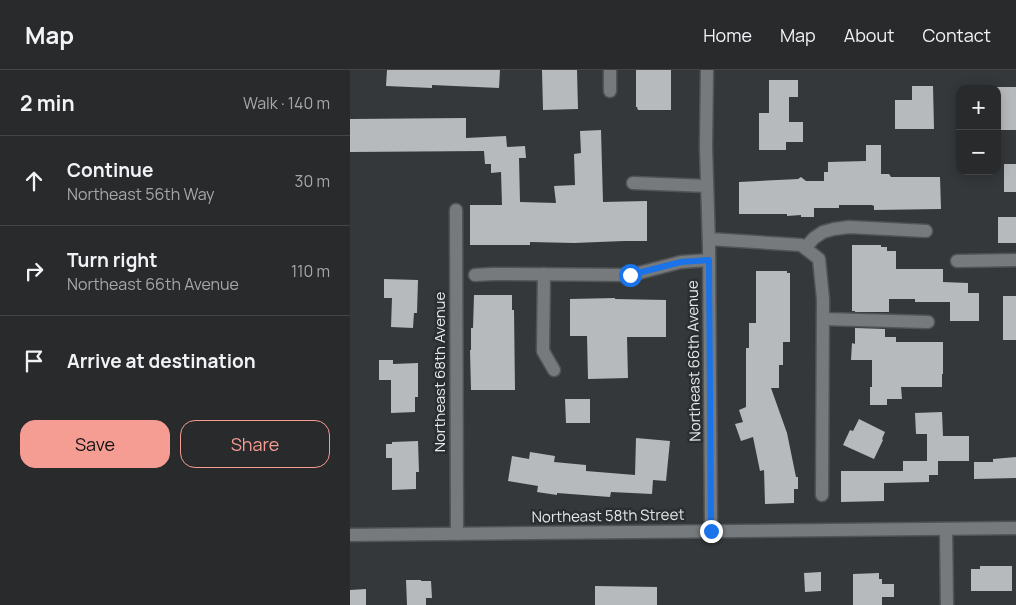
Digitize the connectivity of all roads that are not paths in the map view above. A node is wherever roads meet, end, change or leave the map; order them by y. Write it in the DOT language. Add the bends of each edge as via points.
graph roads {
  1 [pos="610,70"];
  2 [pos="707,70"];
  3 [pos="610,90"];
  4 [pos="633,183"];
  5 [pos="707,186"];
  6 [pos="456,210"];
  7 [pos="926,231"];
  8 [pos="709,239"];
  9 [pos="805,248"];
  10 [pos="709,260"];
  11 [pos="1016,260"];
  12 [pos="957,261"];
  13 [pos="544,274"];
  14 [pos="475,275"];
  15 [pos="823,319"];
  16 [pos="928,322"];
  17 [pos="554,370"];
  18 [pos="822,495"];
  19 [pos="1016,528"];
  20 [pos="946,529"];
  21 [pos="711,531"];
  22 [pos="457,534"];
  23 [pos="350,536"];
  24 [pos="947,605"];
  1 -- 3 [label="street"];
  2 -- 5 [label="street, Northeast 66th Avenue"];
  4 -- 5 [label="street"];
  5 -- 8 [label="street, Northeast 66th Avenue"];
  6 -- 22 [label="street, Northeast 68th Avenue"];
  7 -- 9 [label="street" via="834,229 823,232"];
  8 -- 9 [label="street"];
  8 -- 10 [label="street, Northeast 66th Avenue"];
  9 -- 15 [label="street" via="819,259"];
  10 -- 13 [label="street" via="681,262 630,275"];
  10 -- 21 [label="street, Northeast 66th Avenue"];
  11 -- 12 [label="street"];
  13 -- 14 [label="street"];
  13 -- 17 [label="street" via="544,351"];
  15 -- 16 [label="street"];
  15 -- 18 [label="street"];
  19 -- 20 [label="street, Northeast 58th Street"];
  20 -- 21 [label="street, Northeast 58th Street"];
  20 -- 24 [label="street"];
  21 -- 22 [label="street, Northeast 58th Street"];
  22 -- 23 [label="street, Northeast 58th Street"];
}
